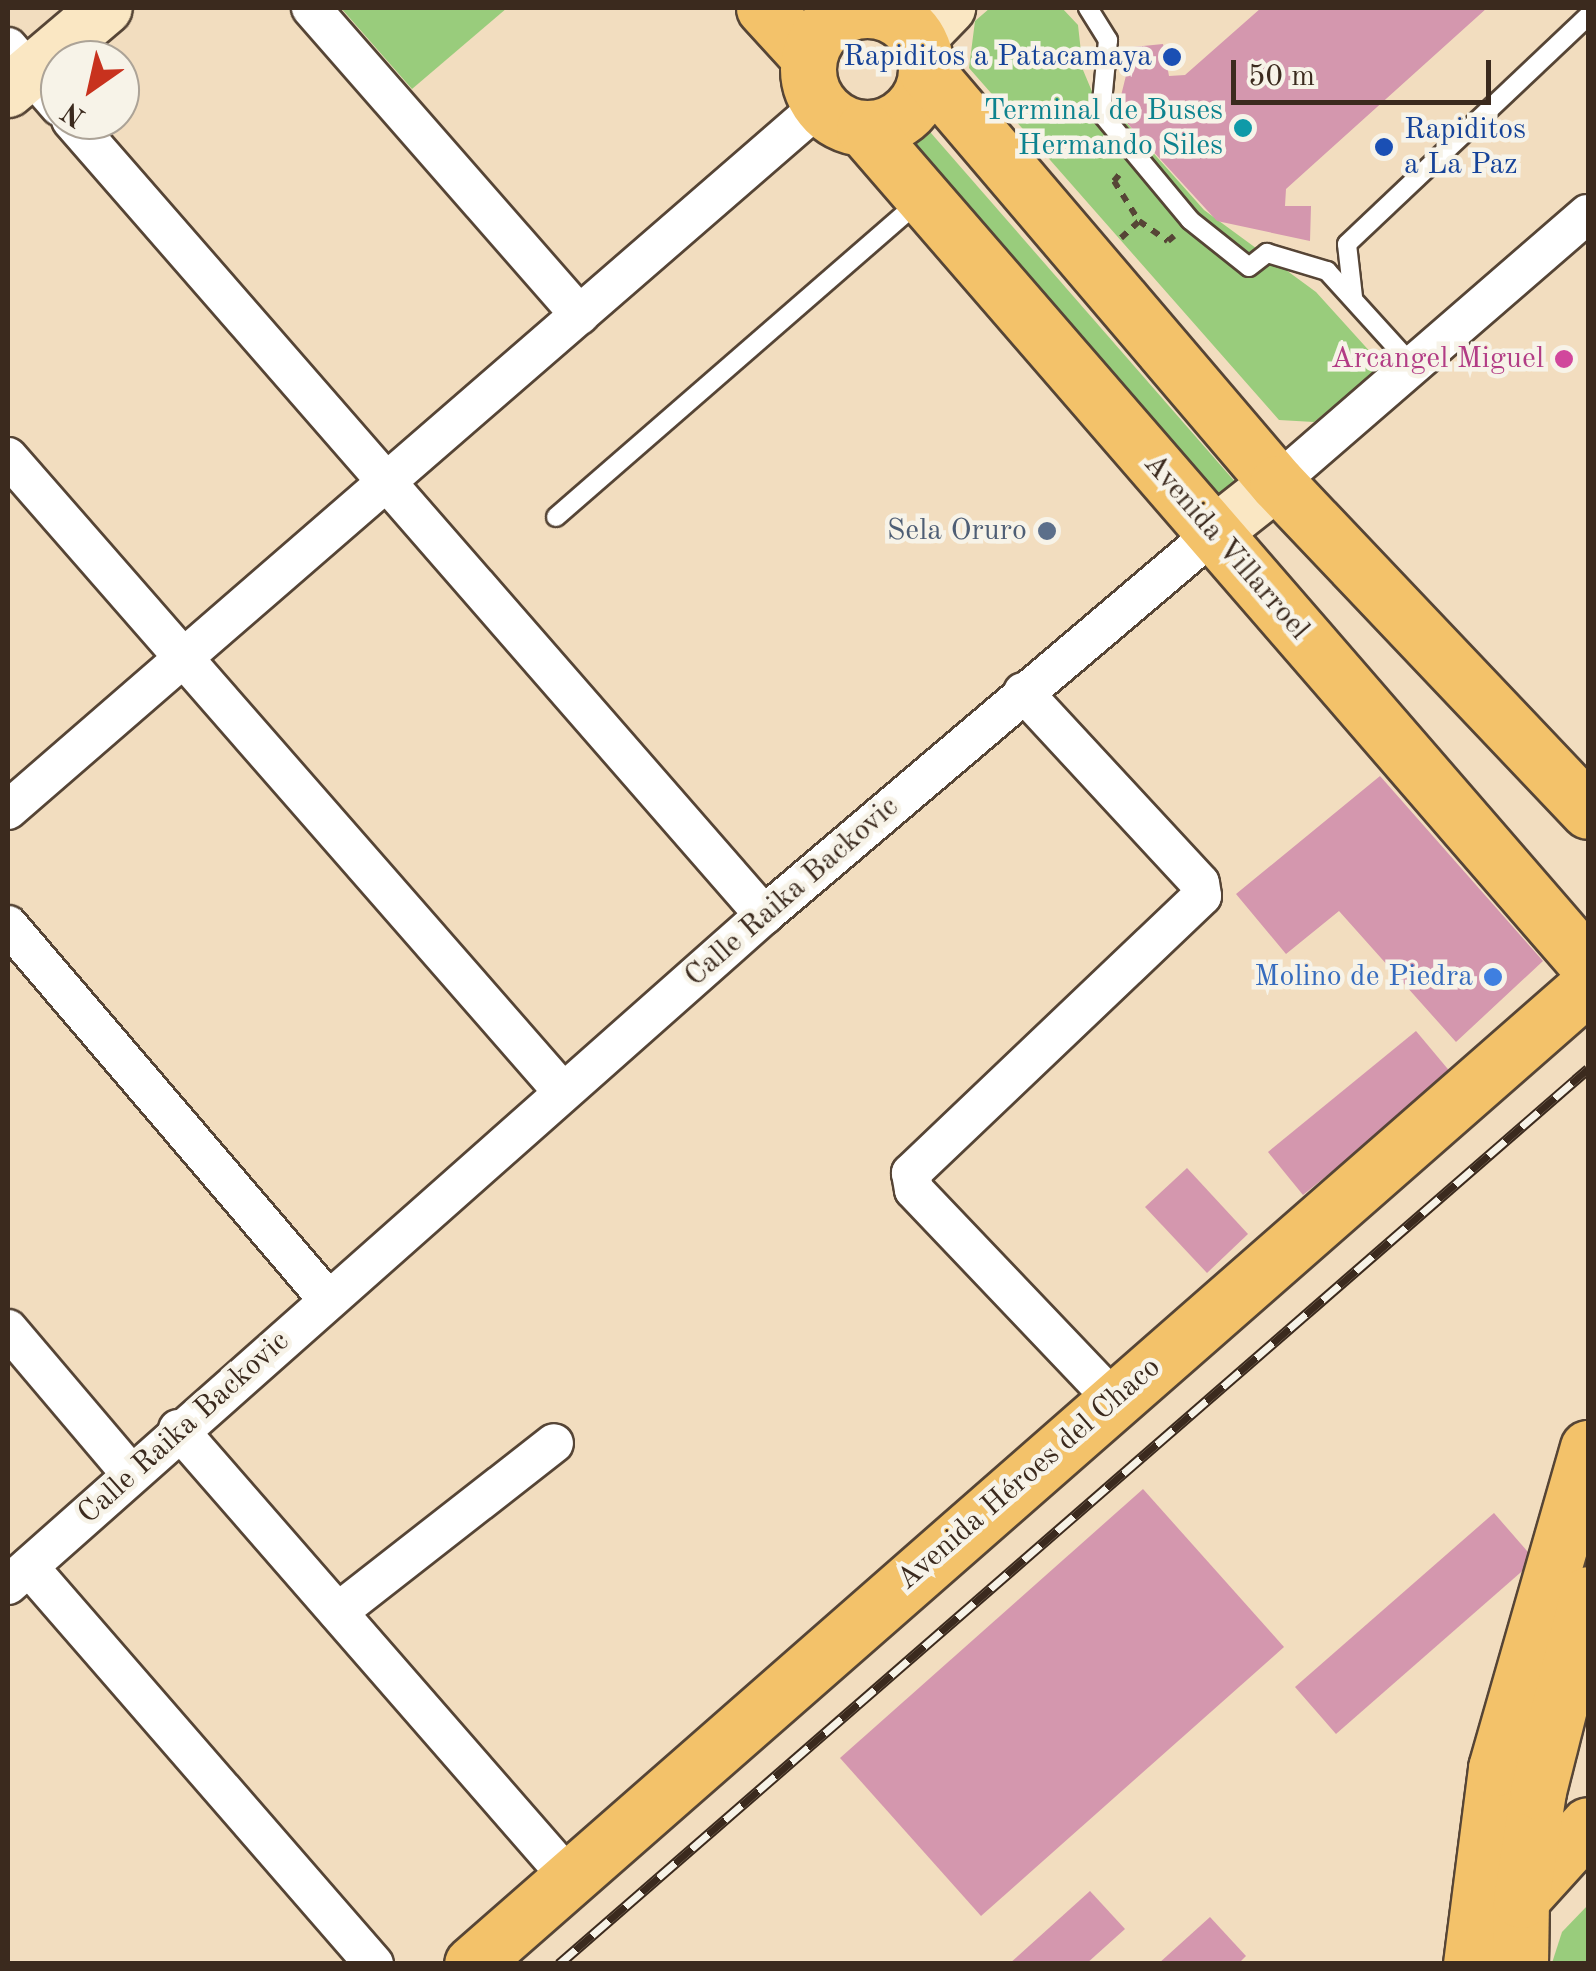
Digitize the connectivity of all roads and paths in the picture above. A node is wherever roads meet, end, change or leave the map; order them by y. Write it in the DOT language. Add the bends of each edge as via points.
graph roads {
  1 [pos="106,8"];
  2 [pos="311,8"];
  3 [pos="764,8"];
  4 [pos="1088,8"];
  5 [pos="1588,16"];
  6 [pos="873,46"];
  7 [pos="26,79"];
  8 [pos="88,140"];
  9 [pos="924,197"];
  10 [pos="1588,214"];
  11 [pos="1190,220"];
  12 [pos="1092,266"];
  13 [pos="1353,298"];
  14 [pos="580,315"];
  15 [pos="1416,369"];
  16 [pos="8,457"];
  17 [pos="1277,483"];
  18 [pos="388,484"];
  19 [pos="556,517"];
  20 [pos="1214,533"];
  21 [pos="187,655"];
  22 [pos="1023,692"];
  23 [pos="8,810"];
  24 [pos="1553,819"];
  25 [pos="1588,850"];
  26 [pos="1588,915"];
  27 [pos="764,916"];
  28 [pos="8,926"];
  29 [pos="1588,965"];
  30 [pos="1588,986"];
  31 [pos="563,1092"];
  32 [pos="328,1300"];
  33 [pos="8,1328"];
  34 [pos="1112,1399"];
  35 [pos="178,1430"];
  36 [pos="554,1443"];
  37 [pos="1588,1448"];
  38 [pos="130,1473"];
  39 [pos="18,1576"];
  40 [pos="1588,1594"];
  41 [pos="338,1612"];
  42 [pos="1586,1833"];
  43 [pos="571,1880"];
  44 [pos="1499,1901"];
  45 [pos="374,1964"];
  46 [pos="472,1964"];
  47 [pos="1471,1964"];
  48 [pos="1520,1964"];
  1 -- 7 [label="street"];
  2 -- 14 [label="street"];
  3 -- 6 [label="main road, Avenida Villarroel"];
  4 -- 11 [label="lane" via="1108,40 1101,113"];
  5 -- 13 [label="lane" via="1347,244"];
  6 -- 9 [label="main road, Avenida Villarroel"];
  6 -- 12 [label="main road, Avenida Villarroel"];
  6 -- 14 [label="street"];
  8 -- 18 [label="street"];
  9 -- 19 [label="lane"];
  9 -- 20 [label="main road, Avenida Villarroel"];
  10 -- 15 [label="street, Calle Raika Backovic"];
  11 -- 12 [label="path" via="1168,241 1138,221"];
  11 -- 13 [label="lane" via="1250,267 1267,252 1328,271"];
  12 -- 17 [label="main road, Avenida Villarroel"];
  13 -- 15 [label="lane"];
  14 -- 18 [label="street"];
  15 -- 17 [label="street, Calle Raika Backovic"];
  16 -- 21 [label="street"];
  17 -- 20 [label="street, Calle Raika Backovic"];
  17 -- 24 [label="main road, Avenida Villarroel"];
  18 -- 21 [label="street"];
  18 -- 27 [label="street"];
  20 -- 22 [label="street, Calle Raika Backovic"];
  20 -- 24 [label="main road" via="1294,582"];
  20 -- 29 [label="main road, Avenida Villarroel"];
  21 -- 23 [label="street"];
  21 -- 31 [label="street"];
  22 -- 27 [label="street, Calle Raika Backovic"];
  22 -- 34 [label="street" via="1200,884 1202,896 911,1172 914,1190"];
  24 -- 25 [label="main road"];
  24 -- 26 [label="main road"];
  27 -- 31 [label="street, Calle Raika Backovic"];
  28 -- 32 [label="street"];
  30 -- 34 [label="main road, Avenida Héroes del Chaco"];
  31 -- 32 [label="street, Calle Raika Backovic"];
  32 -- 35 [label="street, Calle Raika Backovic"];
  33 -- 38 [label="street"];
  34 -- 43 [label="main road, Avenida Héroes del Chaco"];
  35 -- 38 [label="street, Calle Raika Backovic"];
  35 -- 41 [label="street"];
  36 -- 41 [label="street"];
  37 -- 44 [label="main road" via="1496,1768"];
  38 -- 39 [label="street, Calle Raika Backovic"];
  39 -- 45 [label="street"];
  40 -- 44 [label="main road" via="1538,1791"];
  41 -- 43 [label="street"];
  42 -- 44 [label="main road"];
  43 -- 46 [label="main road, Avenida Héroes del Chaco"];
  44 -- 47 [label="main road"];
  44 -- 48 [label="main road"];
}
